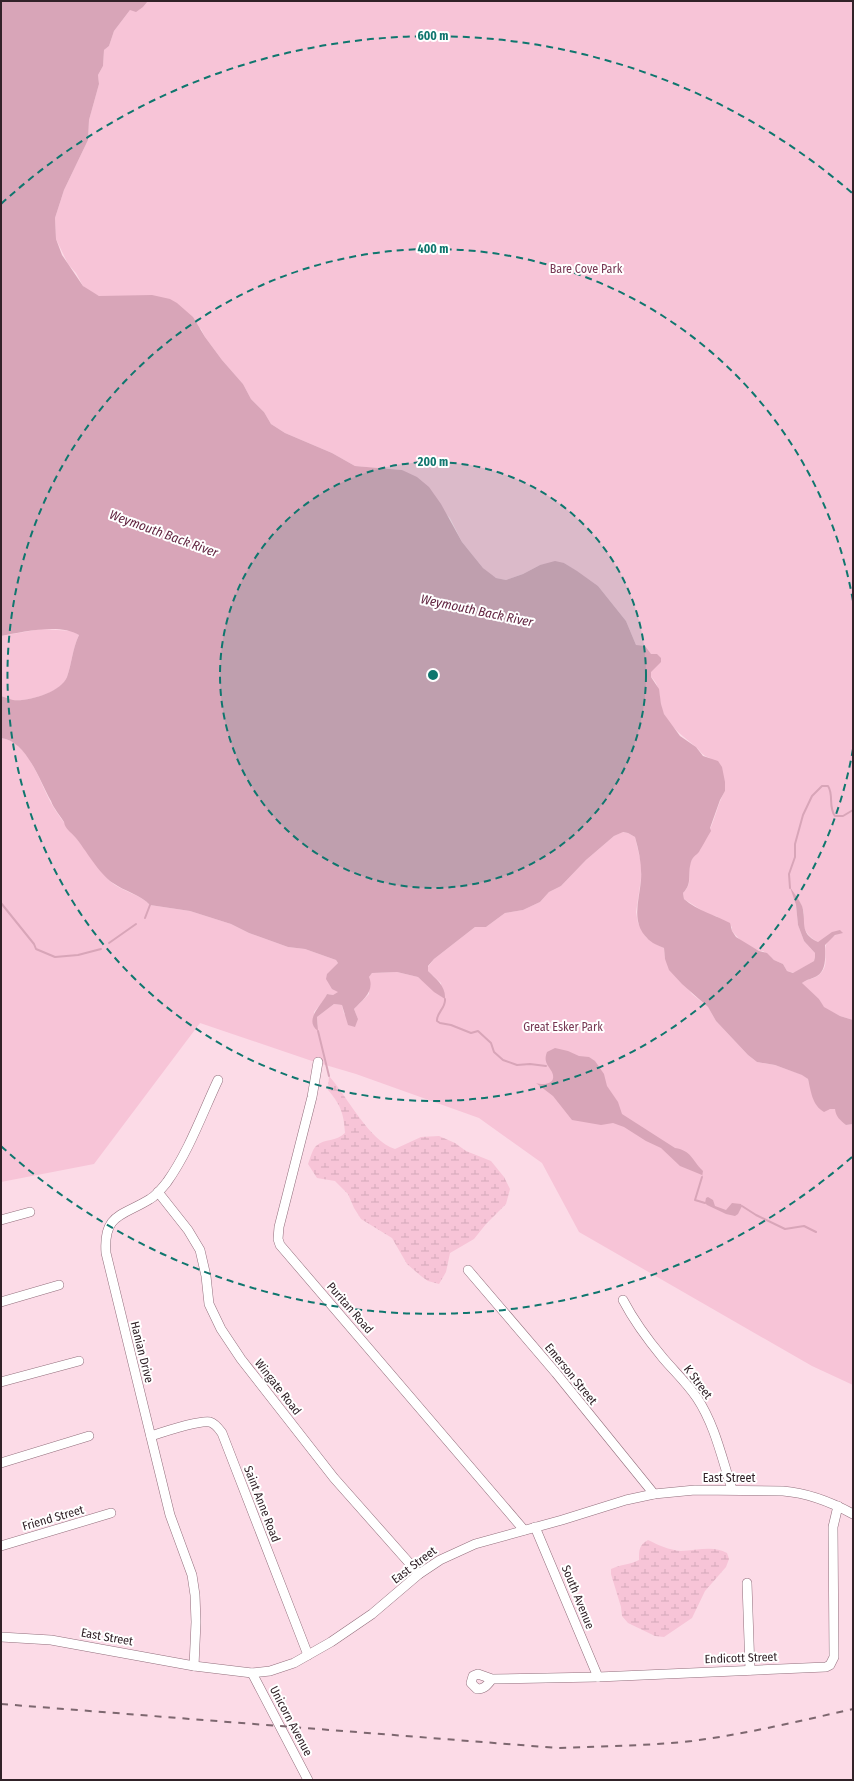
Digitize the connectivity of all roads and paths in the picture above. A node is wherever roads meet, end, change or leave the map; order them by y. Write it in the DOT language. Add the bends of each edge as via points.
graph roads {
  1 [pos="318,1062"];
  2 [pos="218,1080"];
  3 [pos="158,1192"];
  4 [pos="30,1212"];
  5 [pos="1,1220"];
  6 [pos="468,1270"];
  7 [pos="59,1285"];
  8 [pos="622,1300"];
  9 [pos="1,1302"];
  10 [pos="79,1361"];
  11 [pos="1,1382"];
  12 [pos="89,1436"];
  13 [pos="151,1436"];
  14 [pos="1,1464"];
  15 [pos="732,1489"];
  16 [pos="654,1494"];
  17 [pos="838,1506"];
  18 [pos="111,1513"];
  19 [pos="853,1514"];
  20 [pos="535,1527"];
  21 [pos="524,1530"];
  22 [pos="1,1546"];
  23 [pos="419,1574"];
  24 [pos="748,1583"];
  25 [pos="1,1637"];
  26 [pos="308,1655"];
  27 [pos="194,1666"];
  28 [pos="750,1670"];
  29 [pos="252,1673"];
  30 [pos="598,1677"];
  31 [pos="492,1679"];
  32 [pos="308,1780"];
  1 -- 21 [label="street, Puritan Road" via="312,1097 279,1228 280,1245"];
  2 -- 3 [label="street, Hanian Drive" via="182,1158"];
  3 -- 13 [label="street, Hanian Drive" via="112,1221 105,1238 106,1253"];
  3 -- 23 [label="street, Wingate Road" via="188,1230 200,1250 209,1304 221,1329 241,1359 334,1478"];
  4 -- 5 [label="street"];
  6 -- 16 [label="street, Emerson Street"];
  7 -- 9 [label="street"];
  8 -- 15 [label="street, K Street" via="644,1335 702,1406"];
  10 -- 11 [label="street"];
  12 -- 14 [label="street"];
  13 -- 26 [label="street, Saint Anne Road" via="203,1422 213,1423 218,1427"];
  13 -- 27 [label="street, Hanian Drive" via="170,1515 192,1575 196,1622"];
  15 -- 16 [label="street, East Street"];
  15 -- 17 [label="street, East Street" via="796,1492"];
  16 -- 20 [label="street, East Street"];
  17 -- 19 [label="street, East Street"];
  17 -- 28 [label="street, Endicott Street" via="833,1527 833,1661 830,1665 820,1668"];
  18 -- 22 [label="street, Friend Street"];
  20 -- 21 [label="street, East Street"];
  20 -- 30 [label="street, South Avenue"];
  21 -- 23 [label="street, East Street" via="457,1550"];
  23 -- 26 [label="street, East Street" via="372,1614"];
  24 -- 28 [label="street"];
  25 -- 27 [label="street, East Street" via="51,1640"];
  26 -- 29 [label="street, East Street" via="276,1669"];
  27 -- 29 [label="street, East Street"];
  28 -- 30 [label="street, Endicott Street"];
  29 -- 32 [label="street, Unicorn Avenue"];
  30 -- 31 [label="street, Endicott Street"];
}
